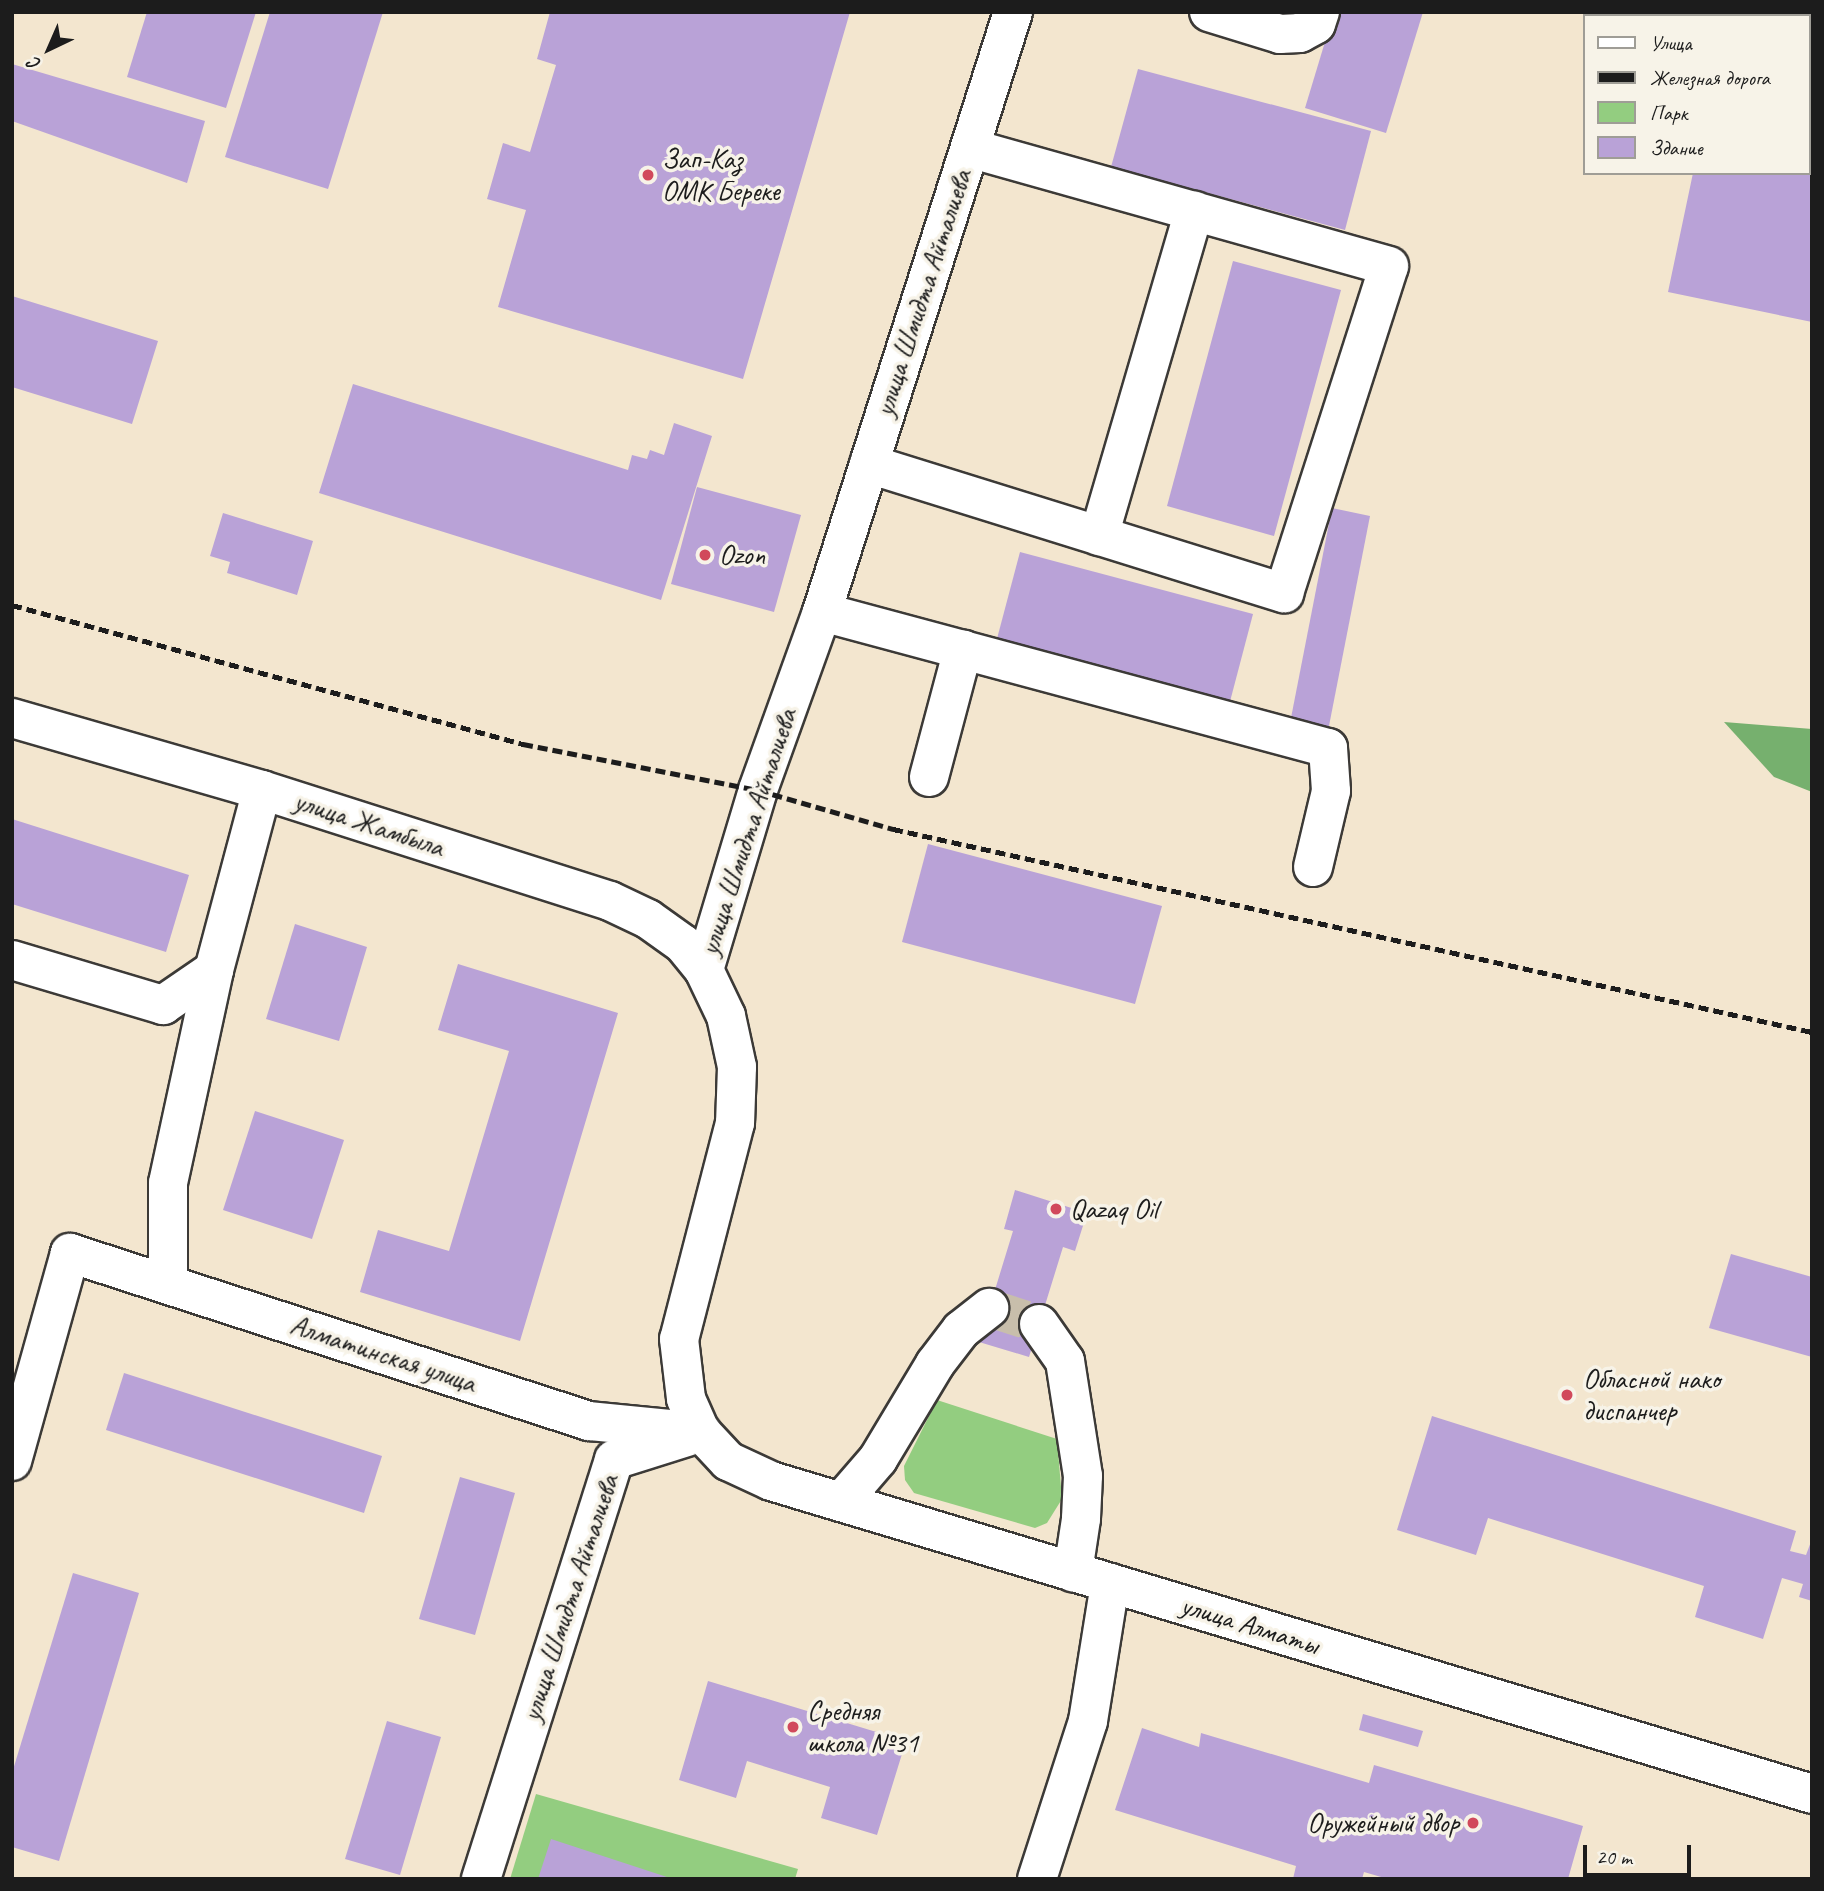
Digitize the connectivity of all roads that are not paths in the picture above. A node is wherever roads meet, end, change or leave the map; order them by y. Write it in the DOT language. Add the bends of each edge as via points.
graph roads {
  1 [pos="1013,12"];
  2 [pos="1209,12"];
  3 [pos="1320,12"];
  4 [pos="970,148"];
  5 [pos="1194,211"];
  6 [pos="869,464"];
  7 [pos="1099,536"];
  8 [pos="821,612"];
  9 [pos="963,649"];
  10 [pos="12,718"];
  11 [pos="929,777"];
  12 [pos="262,790"];
  13 [pos="1313,867"];
  14 [pos="12,960"];
  15 [pos="214,970"];
  16 [pos="704,970"];
  17 [pos="168,1284"];
  18 [pos="989,1308"];
  19 [pos="1039,1324"];
  20 [pos="701,1432"];
  21 [pos="12,1461"];
  22 [pos="841,1502"];
  23 [pos="1073,1572"];
  24 [pos="1110,1583"];
  25 [pos="1812,1794"];
  26 [pos="481,1879"];
  27 [pos="1038,1879"];
  1 -- 4 [label="street, улица Шмидта Айталиева"];
  2 -- 3 [label="street" via="1280,34 1300,33 1316,24"];
  4 -- 5 [label="street"];
  4 -- 6 [label="street, улица Шмидта Айталиева"];
  5 -- 7 [label="street"];
  5 -- 7 [label="street" via="1389,266 1284,593"];
  6 -- 7 [label="street"];
  6 -- 8 [label="street, улица Шмидта Айталиева"];
  8 -- 9 [label="street"];
  8 -- 16 [label="street, улица Шмидта Айталиева" via="758,790"];
  9 -- 11 [label="street"];
  9 -- 13 [label="street" via="1328,748 1331,791"];
  10 -- 12 [label="street, улица Жамбыла"];
  12 -- 15 [label="street"];
  12 -- 16 [label="street, улица Жамбыла" via="610,901 648,919 683,944"];
  14 -- 15 [label="street" via="163,1005"];
  15 -- 17 [label="street" via="168,1183"];
  16 -- 20 [label="street, улица Шмидта Айталиева" via="726,1016 737,1067 735,1123 679,1339 686,1399"];
  17 -- 20 [label="street, Алматинская улица" via="589,1421"];
  17 -- 21 [label="street, Алматинская улица" via="69,1253"];
  18 -- 22 [label="street" via="954,1338 878,1459"];
  19 -- 23 [label="street" via="1065,1361 1083,1476"];
  20 -- 22 [label="street, улица Алматы" via="728,1461 771,1481"];
  20 -- 26 [label="street, улица Шмидта Айталиева" via="614,1460"];
  22 -- 23 [label="street, улица Алматы"];
  23 -- 24 [label="street, улица Алматы"];
  24 -- 25 [label="street, улица Алматы"];
  24 -- 27 [label="street" via="1088,1721"];
}
